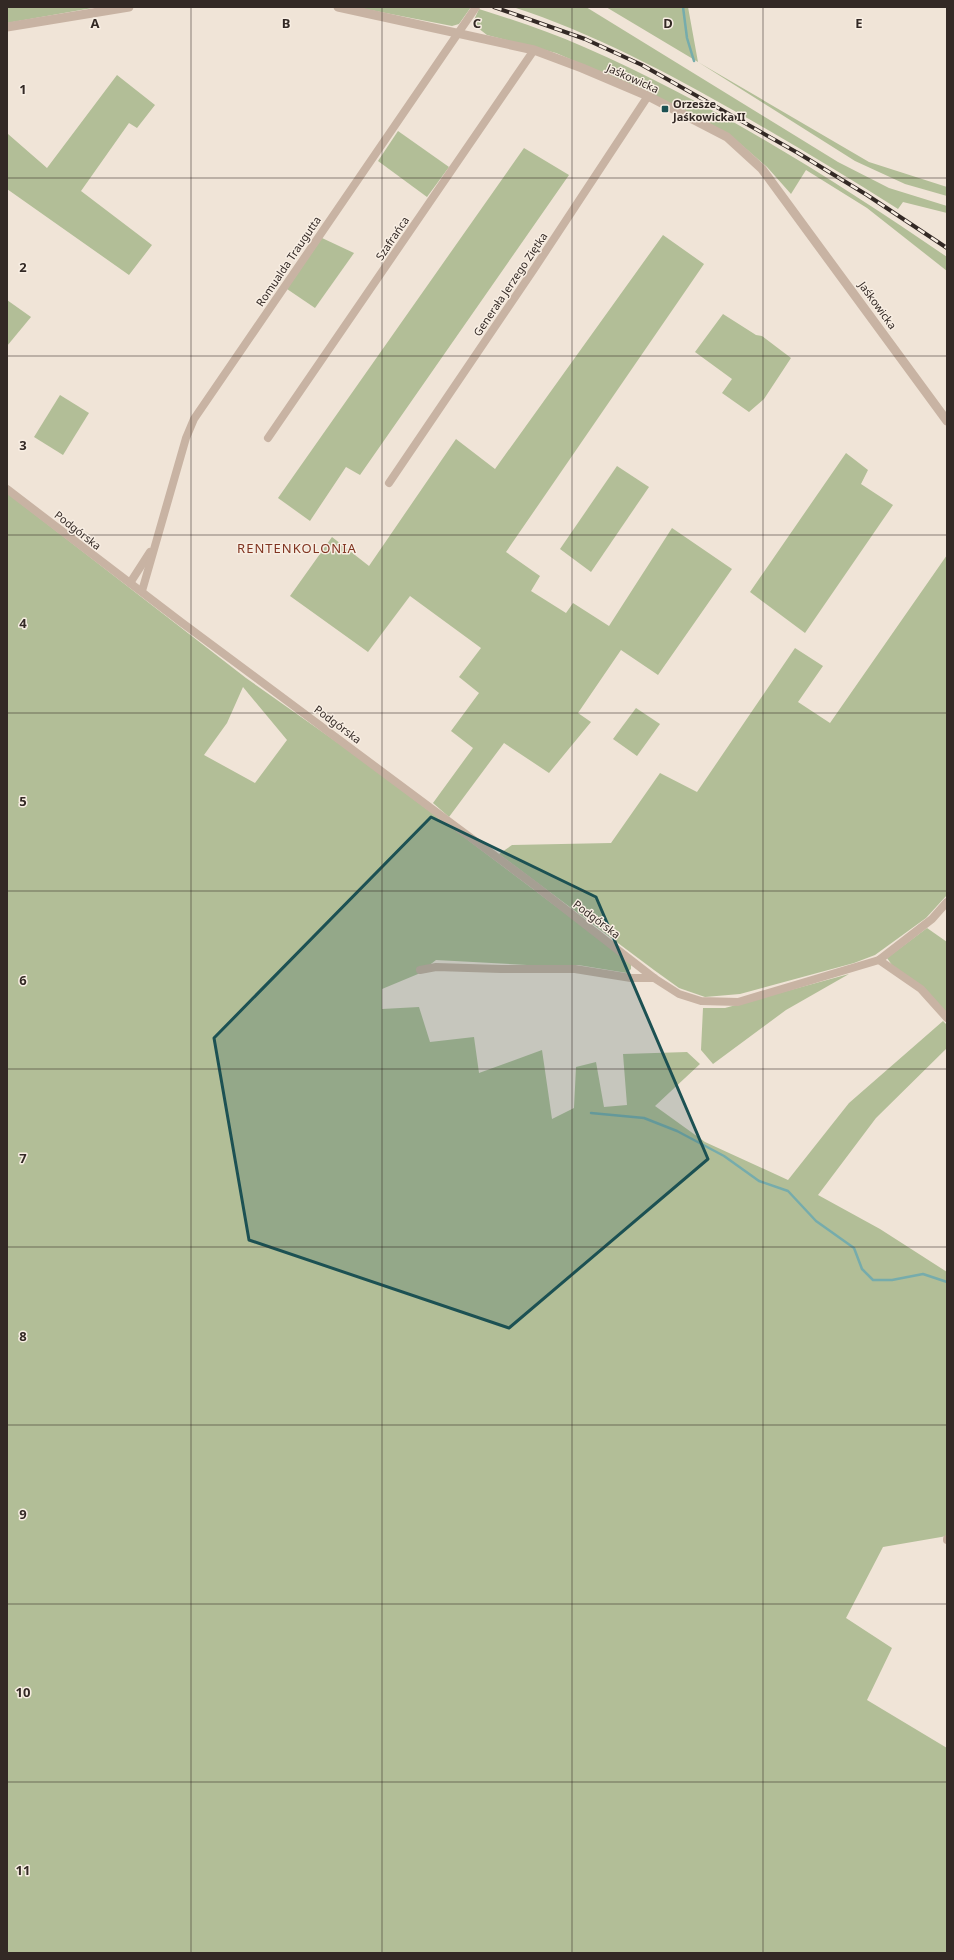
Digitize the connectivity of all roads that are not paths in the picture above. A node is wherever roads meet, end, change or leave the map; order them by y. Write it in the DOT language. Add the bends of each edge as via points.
graph roads {
  1 [pos="129,7"];
  2 [pos="338,7"];
  3 [pos="476,7"];
  4 [pos="7,27"];
  5 [pos="460,33"];
  6 [pos="534,50"];
  7 [pos="648,96"];
  8 [pos="947,421"];
  9 [pos="268,438"];
  10 [pos="389,484"];
  11 [pos="7,489"];
  12 [pos="155,544"];
  13 [pos="130,583"];
  14 [pos="142,591"];
  15 [pos="947,902"];
  16 [pos="879,960"];
  17 [pos="420,970"];
  18 [pos="654,978"];
  19 [pos="947,1018"];
  1 -- 4 [label="street"];
  2 -- 5 [label="street, Jaśkowicka"];
  3 -- 5 [label="street, Romualda Traugutta"];
  5 -- 6 [label="street, Jaśkowicka"];
  5 -- 12 [label="street, Romualda Traugutta" via="194,419"];
  6 -- 7 [label="street, Jaśkowicka"];
  6 -- 9 [label="street, Szafrańca"];
  7 -- 8 [label="street, Jaśkowicka" via="727,137 762,170"];
  7 -- 10 [label="street, Generała Jerzego Ziętka"];
  11 -- 13 [label="street, Podgórska"];
  12 -- 13 [label="street, Romualda Traugutta"];
  12 -- 14 [label="street, Romualda Traugutta"];
  13 -- 14 [label="street, Podgórska"];
  14 -- 18 [label="street, Podgórska" via="533,884"];
  15 -- 16 [label="street" via="932,919"];
  16 -- 18 [label="street, Podgórska" via="738,1002 701,1001 670,989"];
  16 -- 19 [label="street" via="921,989"];
  17 -- 18 [label="street" via="436,967 575,969 631,978"];
}
